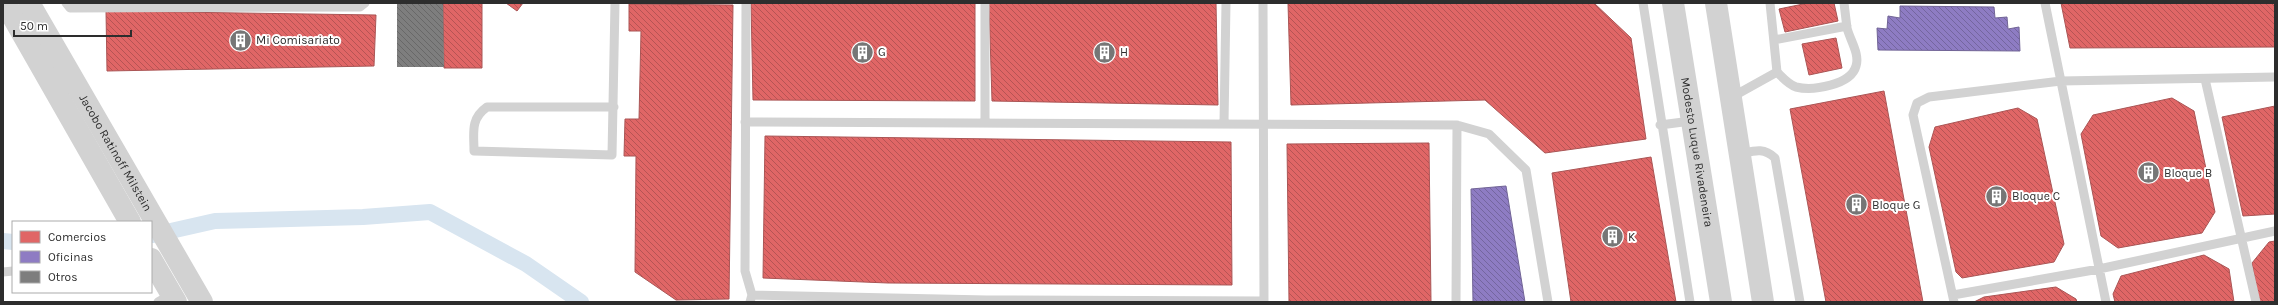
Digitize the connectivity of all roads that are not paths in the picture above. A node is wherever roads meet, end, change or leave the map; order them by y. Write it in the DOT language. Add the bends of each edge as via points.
graph roads {
  1 [pos="5,3"];
  2 [pos="29,3"];
  3 [pos="66,3"];
  4 [pos="365,3"];
  5 [pos="615,3"];
  6 [pos="746,3"];
  7 [pos="985,3"];
  8 [pos="1226,3"];
  9 [pos="1263,3"];
  10 [pos="1643,3"];
  11 [pos="1672,3"];
  12 [pos="1716,3"];
  13 [pos="1770,3"];
  14 [pos="1844,3"];
  15 [pos="2045,3"];
  16 [pos="1847,26"];
  17 [pos="1774,40"];
  18 [pos="1777,72"];
  19 [pos="2275,77"];
  20 [pos="2206,79"];
  21 [pos="2061,81"];
  22 [pos="1731,97"];
  23 [pos="614,107"];
  24 [pos="1691,121"];
  25 [pos="745,122"];
  26 [pos="985,123"];
  27 [pos="1224,123"];
  28 [pos="1264,123"];
  29 [pos="1457,125"];
  30 [pos="1660,125"];
  31 [pos="1740,154"];
  32 [pos="129,221"];
  33 [pos="142,221"];
  34 [pos="2275,231"];
  35 [pos="2241,238"];
  36 [pos="152,240"];
  37 [pos="159,253"];
  38 [pos="2099,269"];
  39 [pos="181,295"];
  40 [pos="1954,298"];
  41 [pos="751,299"];
  42 [pos="989,301"];
  43 [pos="1264,302"];
  44 [pos="1456,302"];
  45 [pos="1548,302"];
  46 [pos="1690,302"];
  47 [pos="1721,302"];
  48 [pos="1763,302"];
  49 [pos="1800,302"];
  50 [pos="2106,302"];
  51 [pos="2256,302"];
  1 -- 32 [label="street, Jacobo Ratinoff Milstein"];
  2 -- 33 [label="street, Jacobo Ratinoff Milstein"];
  3 -- 4 [label="lane" via="70,8 360,7"];
  5 -- 23 [label="lane"];
  6 -- 25 [label="lane"];
  7 -- 26 [label="lane"];
  8 -- 27 [label="lane"];
  9 -- 28 [label="lane"];
  10 -- 30 [label="lane"];
  11 -- 24 [label="street, Modesto Luque Rivadeneira"];
  12 -- 22 [label="street"];
  13 -- 17 [label="lane"];
  14 -- 16 [label="lane"];
  15 -- 21 [label="lane"];
  16 -- 17 [label="lane"];
  16 -- 18 [label="lane" via="1856,53 1856,66 1852,77 1839,83 1805,88 1788,83"];
  17 -- 18 [label="lane"];
  18 -- 22 [label="lane"];
  19 -- 20 [label="lane"];
  20 -- 21 [label="lane"];
  20 -- 35 [label="lane"];
  21 -- 38 [label="lane"];
  21 -- 40 [label="lane" via="1930,97 1917,103 1913,115"];
  22 -- 31 [label="street"];
  23 -- 23 [label="lane" via="487,107 478,113 474,122 474,151 612,155"];
  24 -- 30 [label="lane"];
  24 -- 47 [label="street, Modesto Luque Rivadeneira"];
  25 -- 26 [label="lane"];
  25 -- 41 [label="lane" via="745,271"];
  26 -- 27 [label="lane"];
  27 -- 28 [label="lane"];
  28 -- 29 [label="lane"];
  28 -- 43 [label="lane"];
  29 -- 44 [label="lane"];
  29 -- 45 [label="lane" via="1489,134 1526,170"];
  30 -- 46 [label="lane"];
  31 -- 48 [label="street"];
  31 -- 49 [label="lane" via="1761,150 1775,158"];
  34 -- 35 [label="lane"];
  35 -- 38 [label="lane"];
  35 -- 51 [label="lane"];
  36 -- 37 [label="street, Jacobo Ratinoff Milstein"];
  37 -- 39 [label="street, Jacobo Ratinoff Milstein"];
  38 -- 40 [label="lane"];
  38 -- 50 [label="lane"];
  41 -- 42 [label="lane"];
  42 -- 43 [label="lane"];
}
